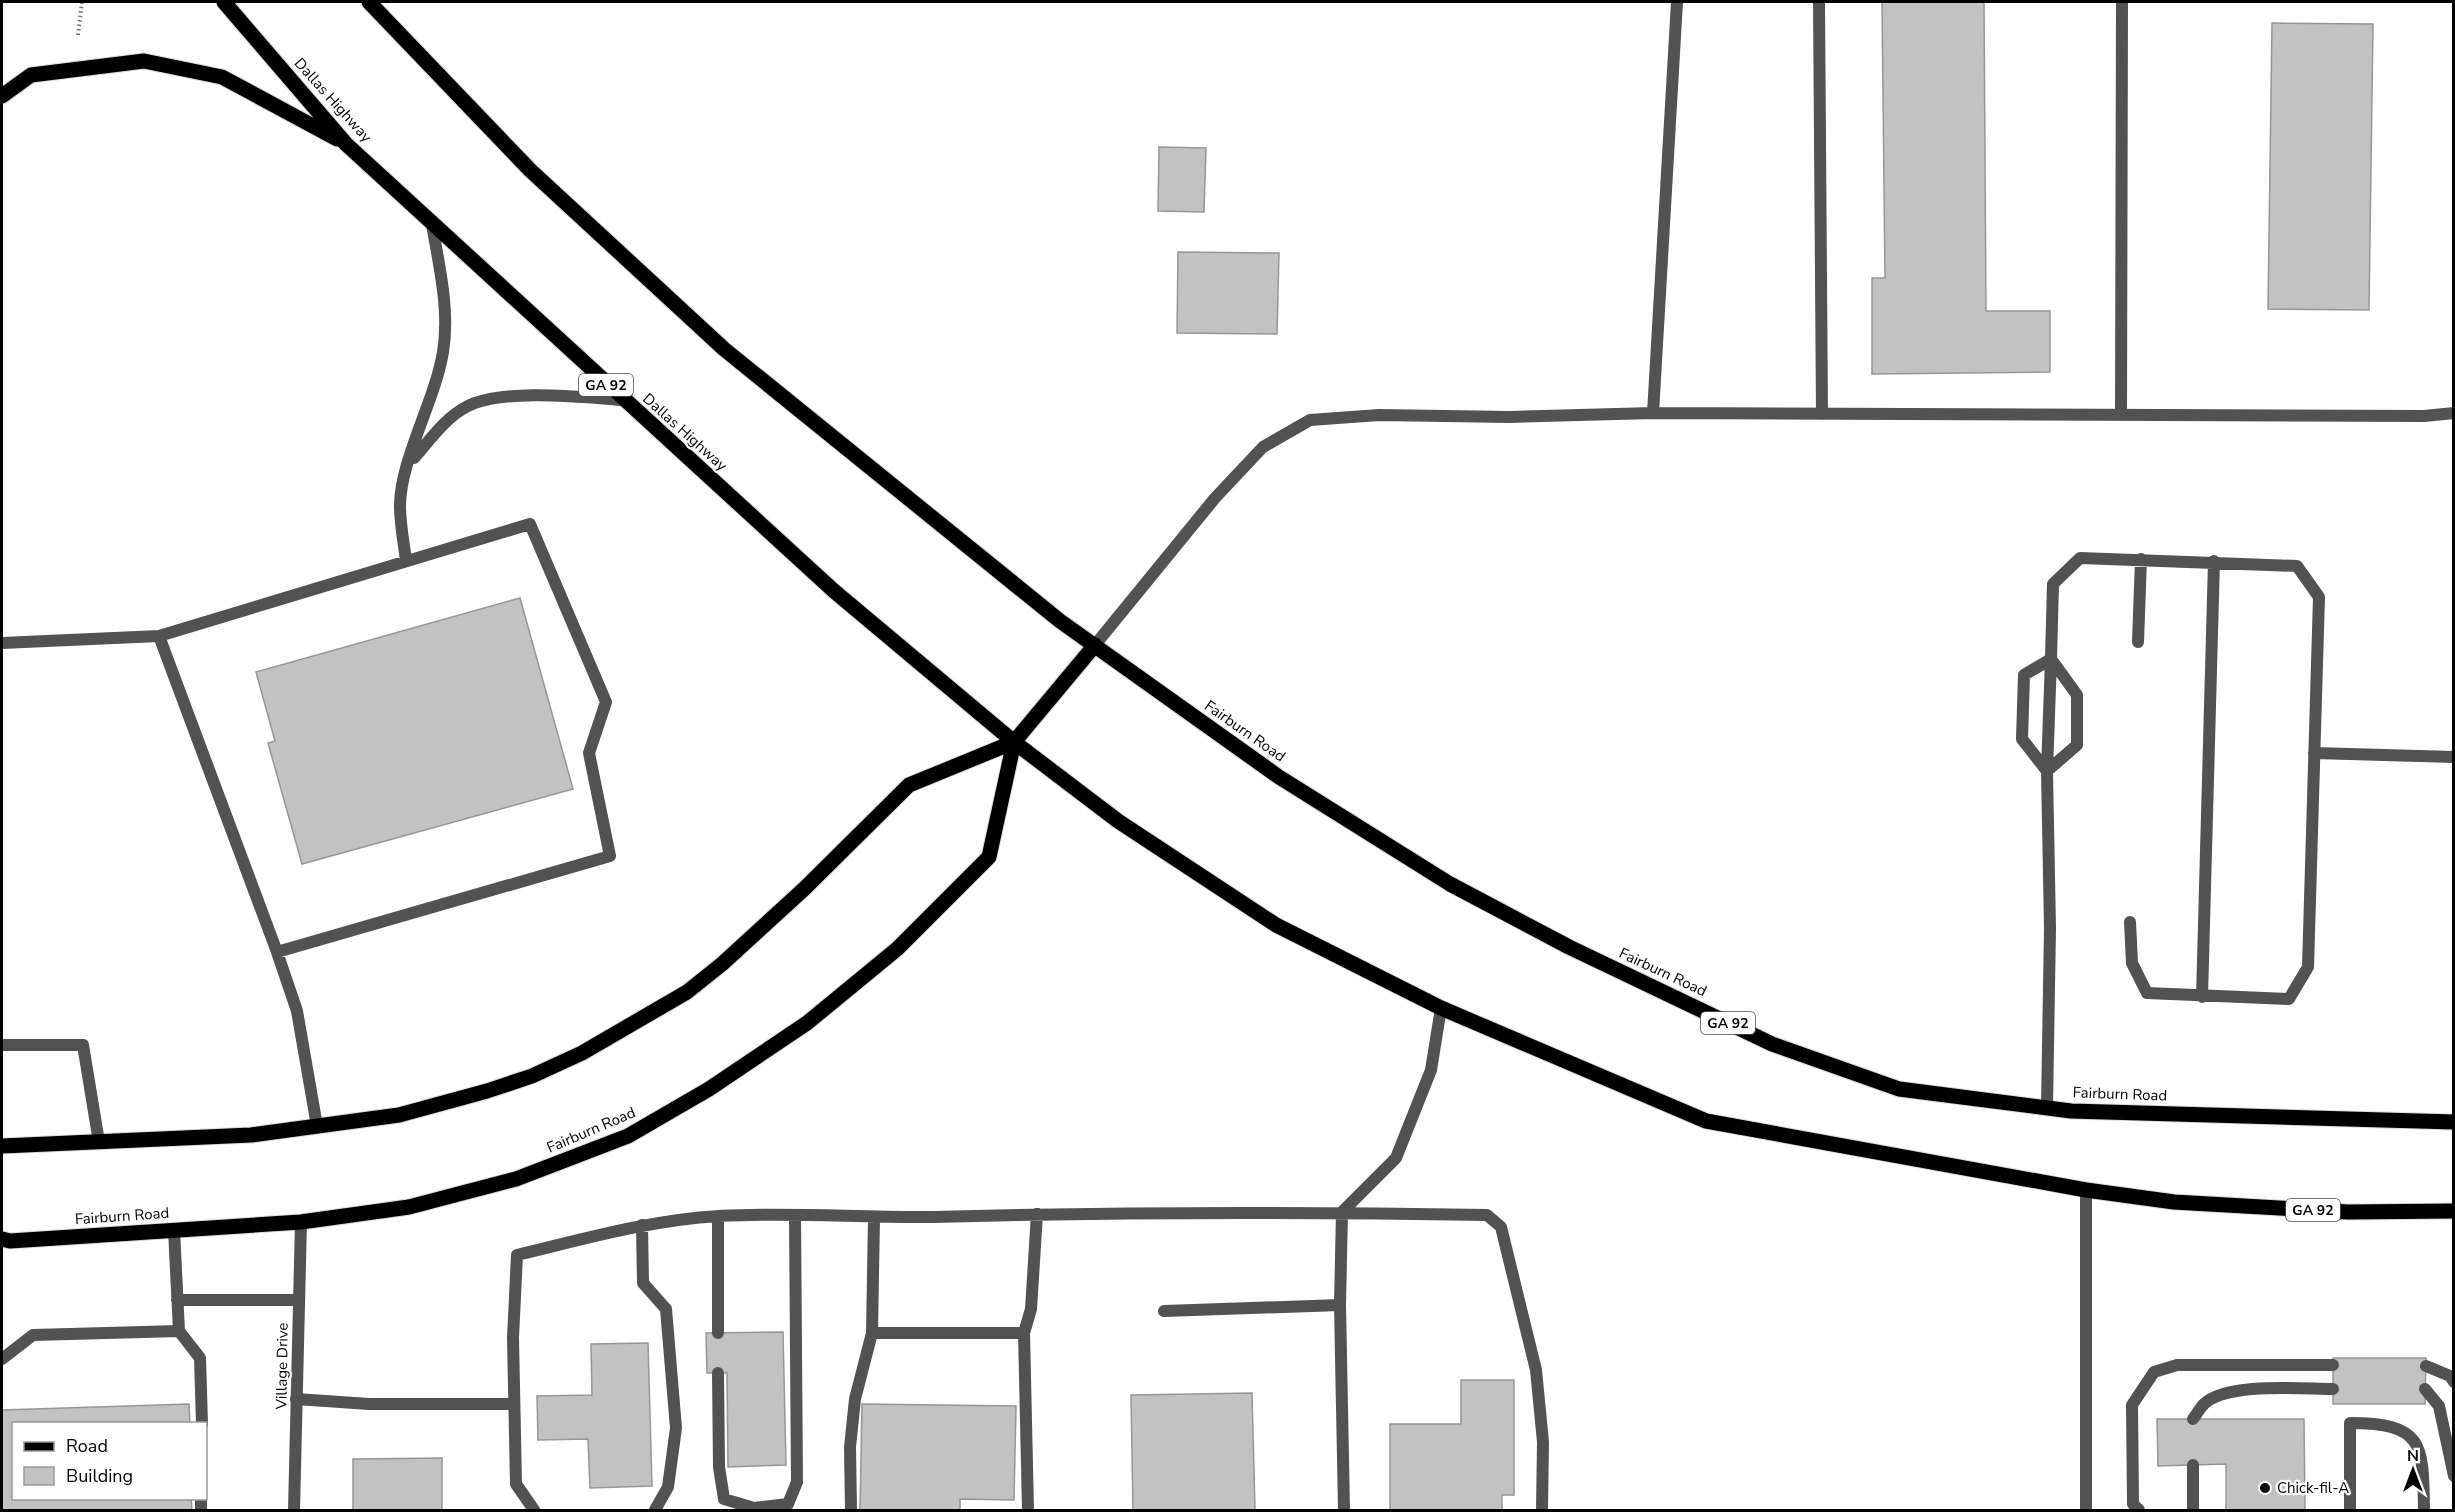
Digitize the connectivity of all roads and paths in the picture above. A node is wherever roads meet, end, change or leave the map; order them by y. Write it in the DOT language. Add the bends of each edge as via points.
graph roads {
  1 [pos="82,2"];
  2 [pos="224,2"];
  3 [pos="369,2"];
  4 [pos="1677,2"];
  5 [pos="1819,2"];
  6 [pos="2122,2"];
  7 [pos="78,35"];
  8 [pos="2,96"];
  9 [pos="346,144"];
  10 [pos="432,224"];
  11 [pos="622,400"];
  12 [pos="1653,413"];
  13 [pos="2454,413"];
  14 [pos="1822,414"];
  15 [pos="2121,415"];
  16 [pos="407,466"];
  17 [pos="2141,559"];
  18 [pos="406,561"];
  19 [pos="2214,561"];
  20 [pos="159,636"];
  21 [pos="2138,642"];
  22 [pos="2,643"];
  23 [pos="1095,645"];
  24 [pos="2051,659"];
  25 [pos="1014,742"];
  26 [pos="2314,753"];
  27 [pos="2454,757"];
  28 [pos="2047,771"];
  29 [pos="2130,922"];
  30 [pos="277,952"];
  31 [pos="2202,997"];
  32 [pos="1441,1008"];
  33 [pos="2,1045"];
  34 [pos="2047,1107"];
  35 [pos="2454,1122"];
  36 [pos="317,1126"];
  37 [pos="99,1142"];
  38 [pos="2,1146"];
  39 [pos="2086,1190"];
  40 [pos="2454,1211"];
  41 [pos="1342,1212"];
  42 [pos="1037,1214"];
  43 [pos="795,1215"];
  44 [pos="718,1216"];
  45 [pos="874,1218"];
  46 [pos="301,1222"];
  47 [pos="642,1225"];
  48 [pos="174,1230"];
  49 [pos="2,1239"];
  50 [pos="177,1300"];
  51 [pos="298,1300"];
  52 [pos="1340,1305"];
  53 [pos="1164,1311"];
  54 [pos="178,1331"];
  55 [pos="873,1333"];
  56 [pos="718,1334"];
  57 [pos="1024,1334"];
  58 [pos="2,1359"];
  59 [pos="2333,1365"];
  60 [pos="2426,1366"];
  61 [pos="718,1373"];
  62 [pos="2454,1382"];
  63 [pos="2333,1389"];
  64 [pos="2426,1389"];
  65 [pos="296,1399"];
  66 [pos="514,1404"];
  67 [pos="2193,1419"];
  68 [pos="202,1422"];
  69 [pos="2193,1465"];
  70 [pos="2454,1476"];
  71 [pos="294,1510"];
  72 [pos="534,1510"];
  73 [pos="655,1510"];
  74 [pos="851,1510"];
  75 [pos="1028,1510"];
  76 [pos="1344,1510"];
  77 [pos="1542,1510"];
  78 [pos="2086,1510"];
  79 [pos="2139,1510"];
  80 [pos="2193,1510"];
  81 [pos="2350,1510"];
  82 [pos="2424,1510"];
  1 -- 7 [label="path"];
  2 -- 9 [label="main road, Dallas Highway / GA 92"];
  3 -- 23 [label="main road, GA 92" via="530,170 724,349"];
  4 -- 12 [label="street"];
  5 -- 14 [label="street"];
  6 -- 15 [label="street"];
  8 -- 9 [label="main road" via="31,75 144,61 222,77"];
  9 -- 10 [label="main road, Dallas Highway / GA 92"];
  10 -- 11 [label="main road, Dallas Highway / GA 92"];
  10 -- 16 [label="street" via="445,305 444,352"];
  11 -- 16 [label="street" via="520,396 468,406 447,421"];
  11 -- 25 [label="main road, Dallas Highway / GA 92" via="834,591"];
  12 -- 14 [label="street"];
  12 -- 23 [label="street" via="1379,415 1310,420 1263,447 1239,472"];
  13 -- 15 [label="street"];
  14 -- 15 [label="street"];
  16 -- 18 [label="street" via="400,506"];
  17 -- 19 [label="street"];
  17 -- 21 [label="street"];
  17 -- 24 [label="street" via="2080,558 2053,584"];
  18 -- 20 [label="street"];
  18 -- 30 [label="street" via="530,524 606,702 589,753 610,856"];
  19 -- 26 [label="street" via="2297,566 2319,597"];
  19 -- 31 [label="street"];
  20 -- 22 [label="street"];
  20 -- 30 [label="street"];
  23 -- 25 [label="main road, Fairburn Road"];
  23 -- 34 [label="main road, Fairburn Road / GA 92" via="1279,777 1450,884 1569,947 1772,1044 1899,1089"];
  24 -- 28 [label="street"];
  24 -- 28 [label="street" via="2077,695 2077,745"];
  24 -- 28 [label="street" via="2024,675 2022,739"];
  25 -- 32 [label="main road, GA 92" via="1118,821 1276,924"];
  25 -- 36 [label="main road, Fairburn Road" via="909,785 722,964 687,992 601,1043 531,1076 487,1091 399,1115"];
  25 -- 46 [label="main road, Fairburn Road" via="989,857 897,949 797,1030 628,1137 516,1179 410,1207"];
  26 -- 27 [label="street"];
  26 -- 31 [label="street" via="2308,968 2289,999"];
  28 -- 34 [label="street"];
  29 -- 31 [label="street" via="2132,963 2147,993"];
  30 -- 36 [label="street" via="297,1011"];
  32 -- 39 [label="main road, GA 92" via="1706,1121"];
  32 -- 41 [label="street" via="1431,1070 1396,1158"];
  33 -- 37 [label="street" via="83,1045"];
  34 -- 35 [label="main road, Fairburn Road / GA 92" via="2071,1111"];
  36 -- 37 [label="main road, Fairburn Road" via="251,1135"];
  37 -- 38 [label="main road, Fairburn Road"];
  39 -- 40 [label="main road, GA 92" via="2174,1202 2348,1212"];
  39 -- 78 [label="street"];
  41 -- 42 [label="street"];
  41 -- 52 [label="street"];
  41 -- 77 [label="street" via="1487,1215 1501,1227 1536,1370 1543,1442"];
  42 -- 45 [label="street"];
  42 -- 57 [label="street" via="1031,1309"];
  43 -- 44 [label="street"];
  43 -- 45 [label="street"];
  43 -- 61 [label="street" via="797,1482 788,1504 754,1508 724,1499 719,1467"];
  44 -- 47 [label="street"];
  44 -- 56 [label="street"];
  45 -- 55 [label="street"];
  46 -- 48 [label="main road, Fairburn Road"];
  46 -- 51 [label="street, Village Drive"];
  47 -- 66 [label="street" via="517,1255"];
  47 -- 73 [label="street" via="643,1283 666,1309 676,1428 669,1487"];
  48 -- 49 [label="main road, Fairburn Road"];
  48 -- 50 [label="street"];
  50 -- 51 [label="street"];
  50 -- 54 [label="street"];
  51 -- 65 [label="street, Village Drive"];
  52 -- 53 [label="street"];
  52 -- 76 [label="street"];
  54 -- 58 [label="street" via="33,1335"];
  54 -- 68 [label="street" via="200,1359"];
  55 -- 57 [label="street"];
  55 -- 74 [label="street" via="855,1399 850,1447"];
  57 -- 75 [label="street"];
  59 -- 79 [label="street" via="2177,1365 2154,1372 2132,1405 2133,1504"];
  60 -- 62 [label="street" via="2450,1376"];
  63 -- 67 [label="street" via="2224,1394 2205,1403"];
  64 -- 70 [label="street" via="2439,1407"];
  65 -- 66 [label="street" via="369,1404"];
  65 -- 71 [label="street, Village Drive"];
  66 -- 72 [label="street" via="516,1484"];
  69 -- 80 [label="street"];
  81 -- 82 [label="street" via="2349,1423 2380,1423 2400,1428 2415,1441 2424,1460"];
}
